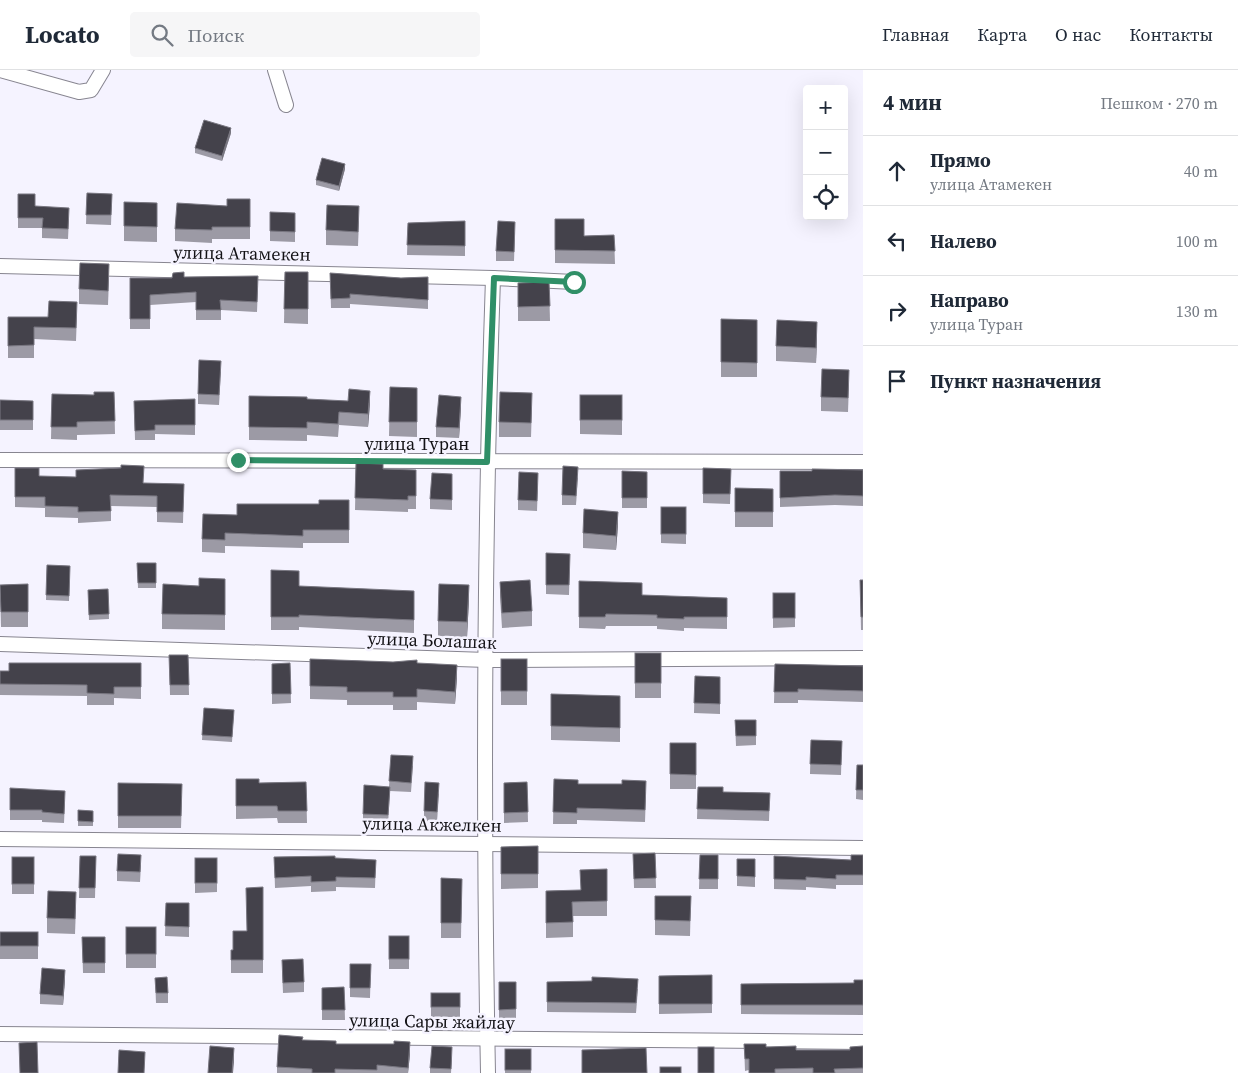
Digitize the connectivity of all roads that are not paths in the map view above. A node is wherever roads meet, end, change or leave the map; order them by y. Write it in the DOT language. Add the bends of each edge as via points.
graph roads {
  1 [pos="0,70"];
  2 [pos="103,70"];
  3 [pos="275,70"];
  4 [pos="286,105"];
  5 [pos="0,266"];
  6 [pos="494,278"];
  7 [pos="574,282"];
  8 [pos="0,460"];
  9 [pos="487,462"];
  10 [pos="863,462"];
  11 [pos="0,644"];
  12 [pos="863,658"];
  13 [pos="487,660"];
  14 [pos="0,839"];
  15 [pos="484,844"];
  16 [pos="863,848"];
  17 [pos="0,1034"];
  18 [pos="488,1040"];
  19 [pos="863,1042"];
  20 [pos="488,1073"];
  1 -- 2 [label="street" via="80,92 91,90"];
  3 -- 4 [label="street"];
  5 -- 6 [label="street, улица Атамекен"];
  6 -- 7 [label="street, улица Атамекен"];
  6 -- 9 [label="street"];
  8 -- 9 [label="street, улица Туран"];
  9 -- 10 [label="street, улица Туран"];
  9 -- 13 [label="street"];
  11 -- 13 [label="street, улица Болашак"];
  12 -- 13 [label="street, улица Болашак"];
  13 -- 15 [label="street"];
  14 -- 15 [label="street, улица Акжелкен"];
  15 -- 16 [label="street, улица Акжелкен"];
  15 -- 18 [label="street"];
  17 -- 18 [label="street, улица Сары жайлау"];
  18 -- 19 [label="street, улица Сары жайлау"];
  18 -- 20 [label="street"];
}
